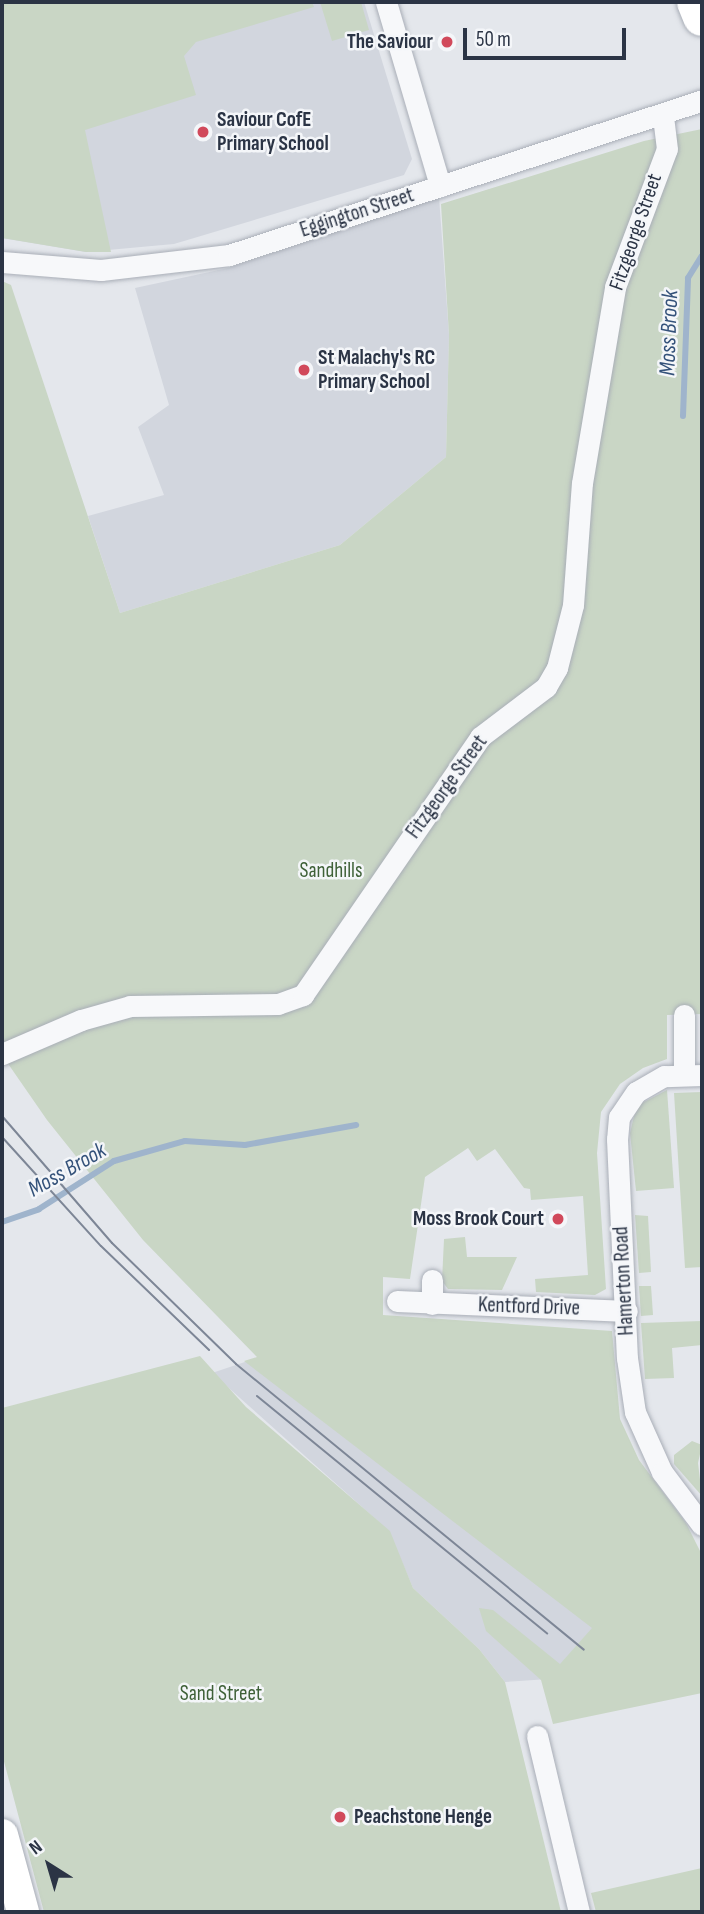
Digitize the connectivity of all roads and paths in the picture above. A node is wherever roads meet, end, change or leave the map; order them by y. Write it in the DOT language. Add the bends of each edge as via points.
graph roads {
  1 [pos="386,2"];
  2 [pos="696,2"];
  3 [pos="702,17"];
  4 [pos="702,100"];
  5 [pos="663,114"];
  6 [pos="440,186"];
  7 [pos="2,262"];
  8 [pos="684,1015"];
  9 [pos="2,1054"];
  10 [pos="693,1075"];
  11 [pos="432,1280"];
  12 [pos="397,1301"];
  13 [pos="432,1304"];
  14 [pos="627,1311"];
  15 [pos="702,1525"];
  16 [pos="537,1737"];
  17 [pos="2,1835"];
  18 [pos="23,1912"];
  19 [pos="579,1912"];
  1 -- 6 [label="street"];
  2 -- 3 [label="highway"];
  4 -- 5 [label="street, Eggington Street"];
  5 -- 6 [label="street, Eggington Street"];
  5 -- 9 [label="street, Fitzgeorge Street" via="667,149 615,287 582,483 573,605 556,668 546,687 480,737 303,995 278,1004 130,1006 81,1020"];
  6 -- 7 [label="street, Eggington Street" via="229,255 102,270"];
  8 -- 10 [label="street"];
  10 -- 14 [label="street, Hamerton Road" via="646,1083 619,1117"];
  11 -- 13 [label="street"];
  12 -- 13 [label="street, Kentford Drive"];
  13 -- 14 [label="street, Kentford Drive"];
  14 -- 15 [label="street, Hamerton Road" via="635,1412 647,1447"];
  16 -- 19 [label="street"];
  17 -- 18 [label="street"];
}
